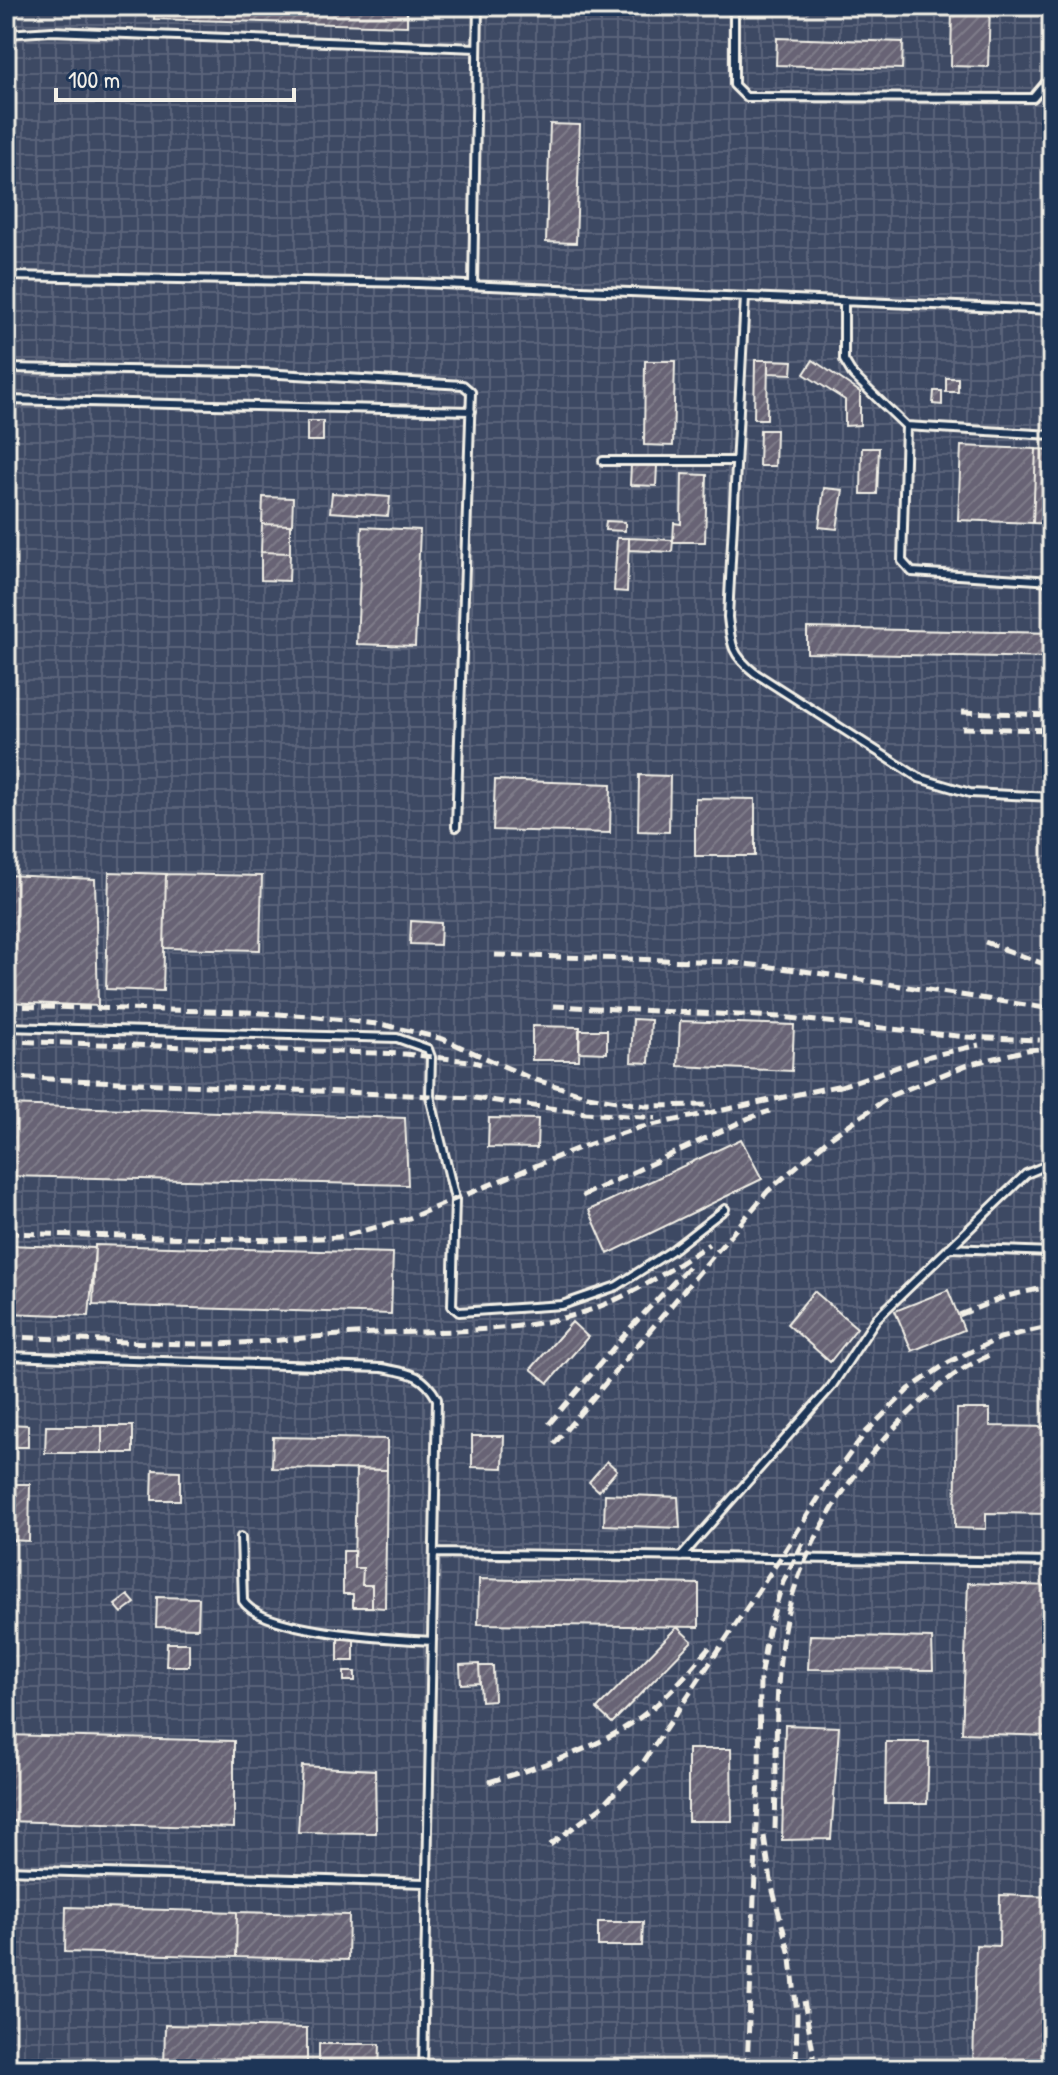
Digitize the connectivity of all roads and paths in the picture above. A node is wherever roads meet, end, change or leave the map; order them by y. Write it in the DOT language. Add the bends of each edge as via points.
graph roads {
  1 [pos="478,6"];
  2 [pos="734,6"];
  3 [pos="1050,6"];
  4 [pos="6,34"];
  5 [pos="477,48"];
  6 [pos="6,276"];
  7 [pos="473,285"];
  8 [pos="745,297"];
  9 [pos="844,302"];
  10 [pos="1052,310"];
  11 [pos="6,368"];
  12 [pos="6,400"];
  13 [pos="471,411"];
  14 [pos="906,426"];
  15 [pos="1052,435"];
  16 [pos="603,461"];
  17 [pos="736,461"];
  18 [pos="1052,581"];
  19 [pos="1052,797"];
  20 [pos="456,827"];
  21 [pos="6,1027"];
  22 [pos="1052,1163"];
  23 [pos="725,1209"];
  24 [pos="949,1248"];
  25 [pos="1052,1252"];
  26 [pos="6,1356"];
  27 [pos="241,1537"];
  28 [pos="434,1553"];
  29 [pos="681,1557"];
  30 [pos="1052,1562"];
  31 [pos="432,1641"];
  32 [pos="6,1870"];
  33 [pos="426,1883"];
  34 [pos="423,2069"];
  1 -- 5 [label="lane"];
  2 -- 3 [label="lane" via="734,85 746,97 1017,98 1033,98 1048,80"];
  4 -- 5 [label="lane" via="52,31"];
  5 -- 7 [label="lane"];
  6 -- 7 [label="lane"];
  7 -- 8 [label="lane"];
  8 -- 9 [label="lane"];
  8 -- 17 [label="lane"];
  9 -- 10 [label="lane"];
  9 -- 14 [label="lane" via="844,360"];
  11 -- 13 [label="lane" via="246,372 463,385 471,392"];
  12 -- 13 [label="lane"];
  13 -- 20 [label="lane"];
  14 -- 15 [label="lane"];
  14 -- 18 [label="lane" via="902,561 912,572"];
  16 -- 17 [label="lane"];
  17 -- 19 [label="lane" via="728,617 739,660 919,778 970,793"];
  21 -- 23 [label="lane" via="397,1038 428,1049 430,1096 455,1199 452,1306 459,1312 562,1305 617,1286"];
  22 -- 24 [label="lane" via="1026,1174"];
  24 -- 25 [label="lane"];
  24 -- 29 [label="lane" via="876,1319 831,1387"];
  26 -- 28 [label="lane" via="382,1368 414,1374 437,1399"];
  27 -- 31 [label="lane" via="243,1601 248,1609 288,1625"];
  28 -- 29 [label="lane"];
  28 -- 31 [label="lane"];
  29 -- 30 [label="lane"];
  31 -- 33 [label="lane"];
  32 -- 33 [label="lane"];
  33 -- 34 [label="lane"];
}
